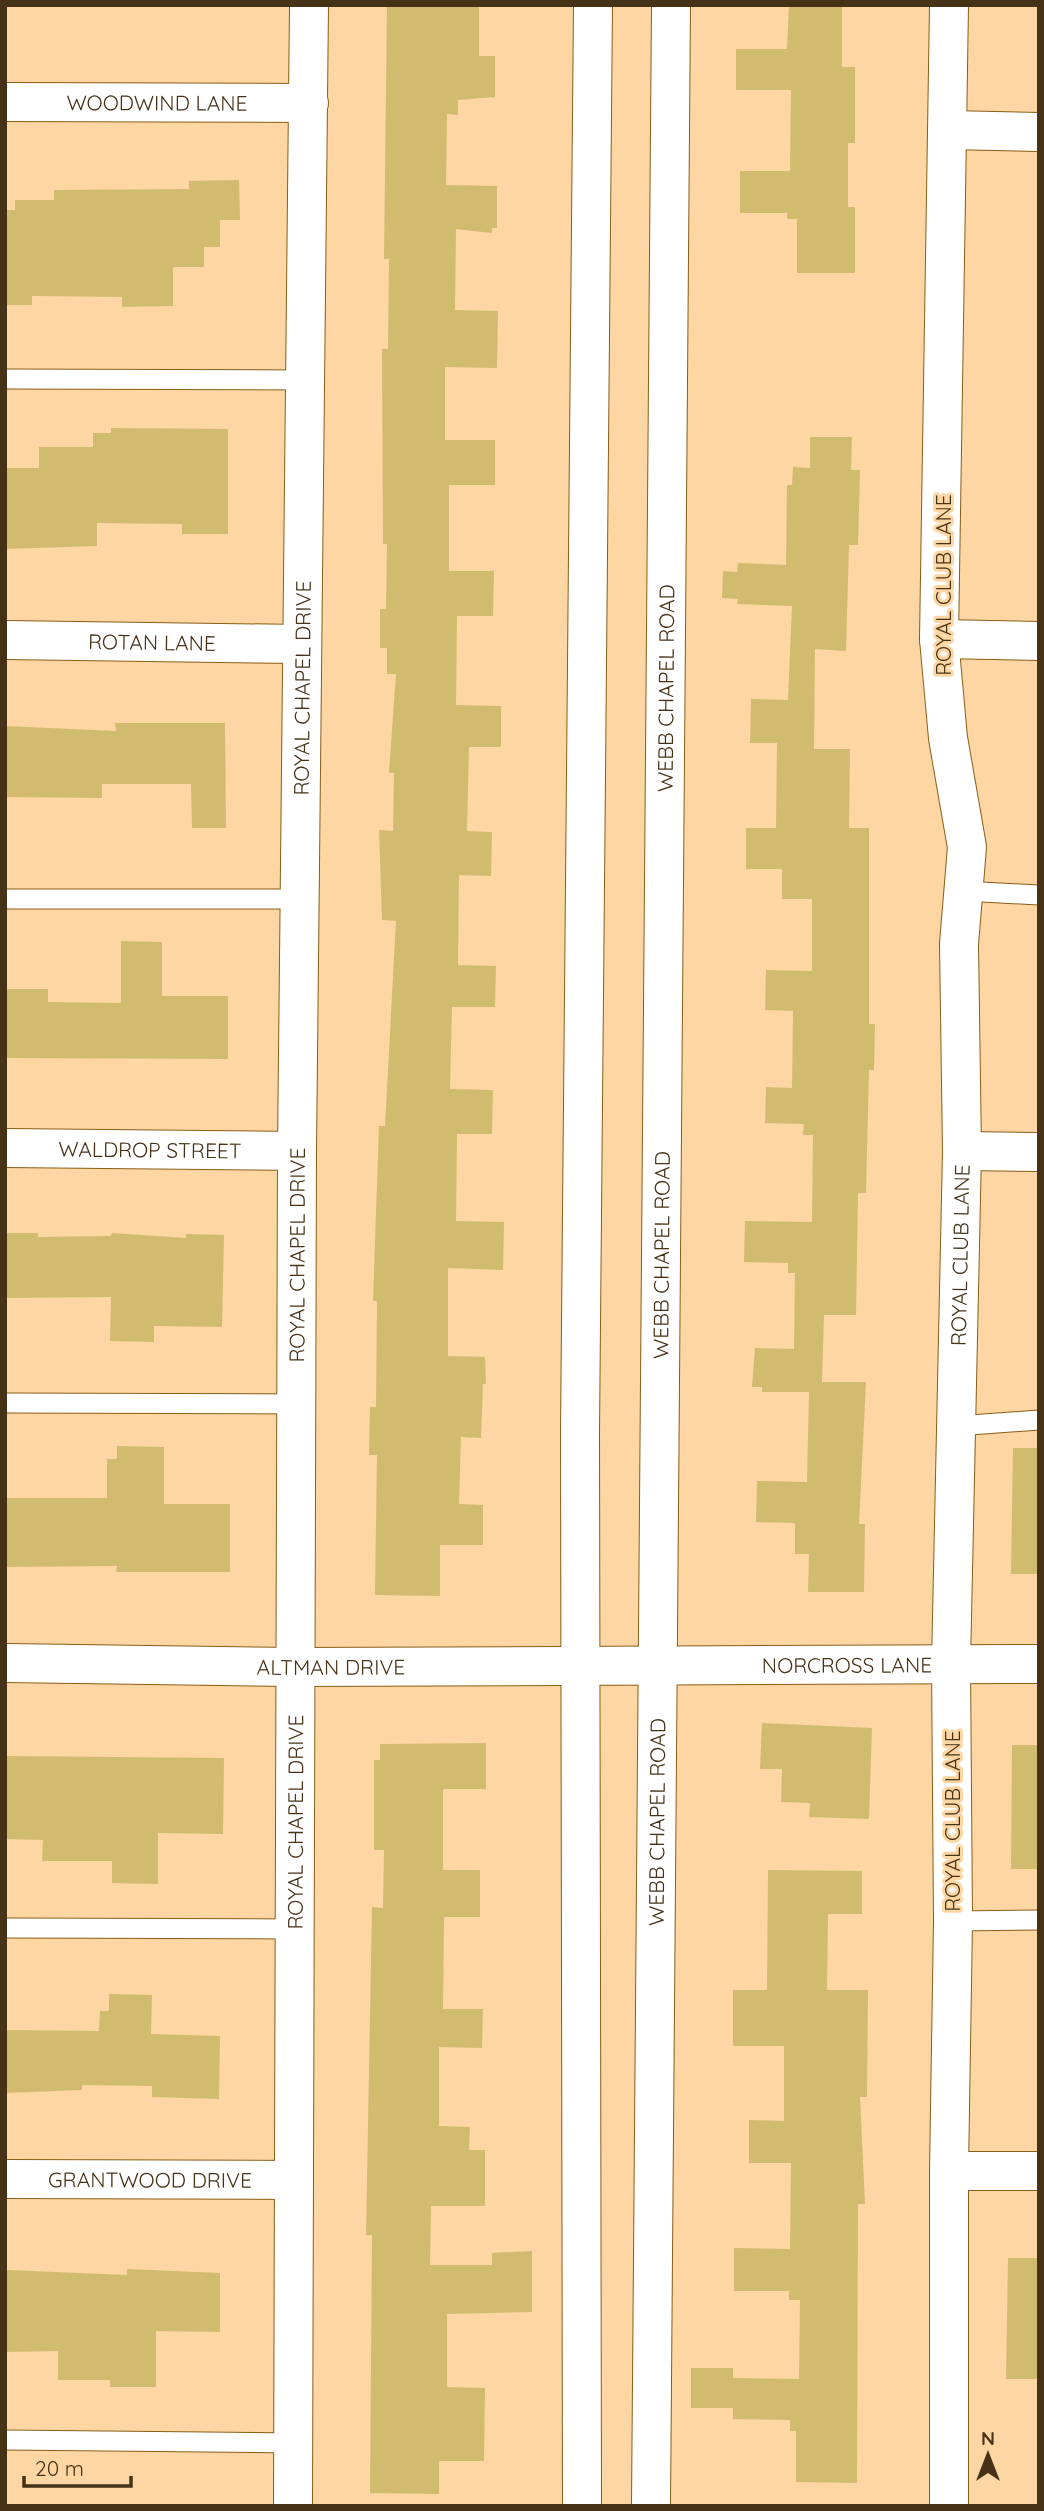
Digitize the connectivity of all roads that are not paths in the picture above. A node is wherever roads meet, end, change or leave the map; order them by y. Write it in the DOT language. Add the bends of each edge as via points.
graph roads {
  1 [pos="309,5"];
  2 [pos="593,5"];
  3 [pos="671,5"];
  4 [pos="949,5"];
  5 [pos="5,102"];
  6 [pos="309,103"];
  7 [pos="948,130"];
  8 [pos="1039,132"];
  9 [pos="5,379"];
  10 [pos="306,380"];
  11 [pos="939,639"];
  12 [pos="5,640"];
  13 [pos="1039,641"];
  14 [pos="300,643"];
  15 [pos="963,891"];
  16 [pos="1039,895"];
  17 [pos="5,899"];
  18 [pos="301,899"];
  19 [pos="5,1148"];
  20 [pos="296,1151"];
  21 [pos="962,1151"];
  22 [pos="1039,1152"];
  23 [pos="5,1403"];
  24 [pos="296,1404"];
  25 [pos="1039,1420"];
  26 [pos="956,1426"];
  27 [pos="5,1663"];
  28 [pos="656,1664"];
  29 [pos="951,1664"];
  30 [pos="1039,1664"];
  31 [pos="580,1665"];
  32 [pos="294,1667"];
  33 [pos="1039,1920"];
  34 [pos="953,1921"];
  35 [pos="5,1928"];
  36 [pos="292,1929"];
  37 [pos="949,2171"];
  38 [pos="1039,2171"];
  39 [pos="5,2179"];
  40 [pos="294,2180"];
  41 [pos="5,2440"];
  42 [pos="293,2443"];
  43 [pos="293,2506"];
  44 [pos="582,2506"];
  45 [pos="651,2506"];
  46 [pos="949,2506"];
  1 -- 6 [label="street, ROYAL CHAPEL DRIVE"];
  2 -- 31 [label="street"];
  3 -- 28 [label="street, WEBB CHAPEL ROAD"];
  4 -- 7 [label="street, ROYAL CLUB LANE"];
  5 -- 6 [label="street, WOODWIND LANE"];
  6 -- 10 [label="street, ROYAL CHAPEL DRIVE"];
  7 -- 8 [label="street"];
  7 -- 11 [label="street, ROYAL CLUB LANE"];
  9 -- 10 [label="lane"];
  10 -- 14 [label="street, ROYAL CHAPEL DRIVE"];
  11 -- 13 [label="street"];
  11 -- 15 [label="street, ROYAL CLUB LANE" via="948,738 967,847"];
  12 -- 14 [label="street, ROTAN LANE"];
  14 -- 18 [label="street, ROYAL CHAPEL DRIVE"];
  15 -- 16 [label="lane"];
  15 -- 21 [label="street, ROYAL CLUB LANE" via="959,944"];
  17 -- 18 [label="lane"];
  18 -- 20 [label="street, ROYAL CHAPEL DRIVE"];
  19 -- 20 [label="street, WALDROP STREET"];
  20 -- 24 [label="street, ROYAL CHAPEL DRIVE"];
  21 -- 22 [label="street"];
  21 -- 26 [label="street, ROYAL CLUB LANE"];
  23 -- 24 [label="lane"];
  24 -- 32 [label="street, ROYAL CHAPEL DRIVE"];
  25 -- 26 [label="lane"];
  26 -- 29 [label="street, ROYAL CLUB LANE"];
  27 -- 32 [label="street, ALTMAN DRIVE"];
  28 -- 29 [label="street, NORCROSS LANE"];
  28 -- 31 [label="street, ALTMAN DRIVE"];
  28 -- 45 [label="street, WEBB CHAPEL ROAD"];
  29 -- 30 [label="street, NORCROSS LANE"];
  29 -- 34 [label="street, ROYAL CLUB LANE"];
  31 -- 32 [label="street, ALTMAN DRIVE"];
  31 -- 44 [label="street"];
  32 -- 36 [label="street, ROYAL CHAPEL DRIVE"];
  33 -- 34 [label="lane"];
  34 -- 37 [label="street, ROYAL CLUB LANE"];
  35 -- 36 [label="lane"];
  36 -- 40 [label="street, ROYAL CHAPEL DRIVE"];
  37 -- 38 [label="street"];
  37 -- 46 [label="street, ROYAL CLUB LANE"];
  39 -- 40 [label="street, GRANTWOOD DRIVE"];
  40 -- 42 [label="street, ROYAL CHAPEL DRIVE"];
  41 -- 42 [label="lane"];
  42 -- 43 [label="street, ROYAL CHAPEL DRIVE"];
}
